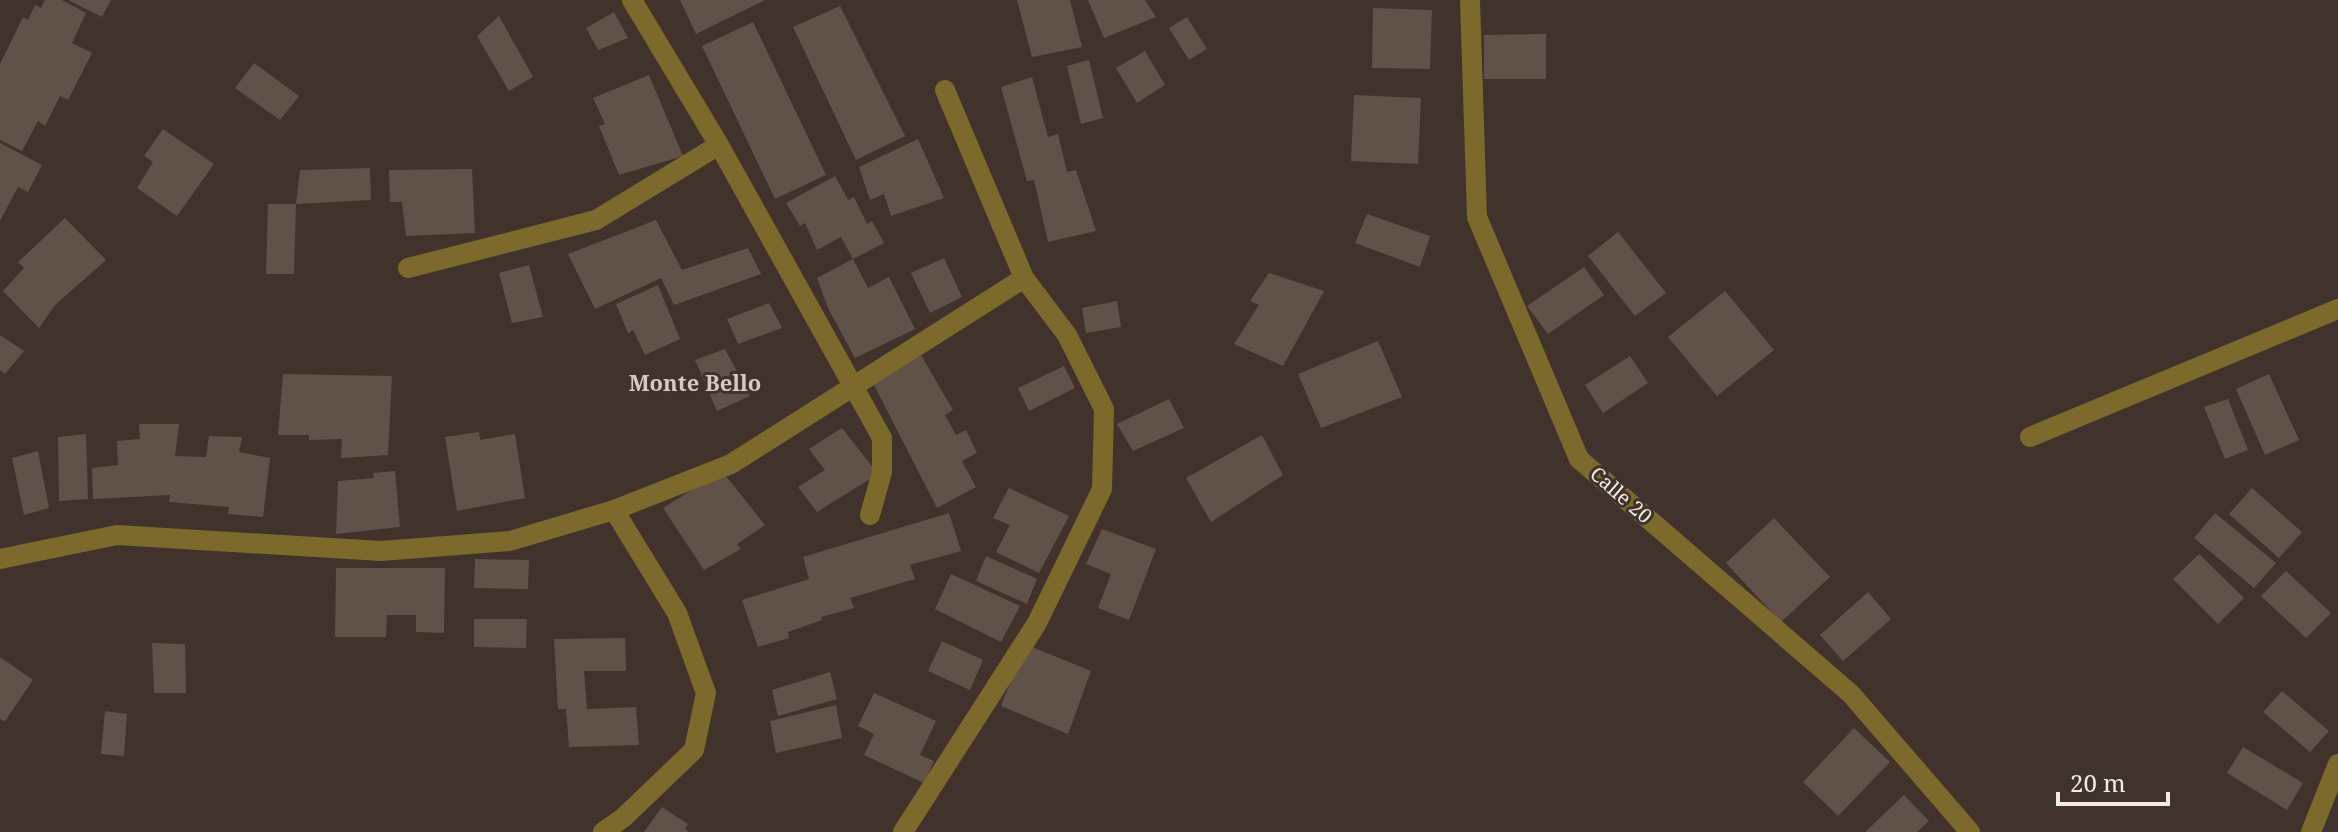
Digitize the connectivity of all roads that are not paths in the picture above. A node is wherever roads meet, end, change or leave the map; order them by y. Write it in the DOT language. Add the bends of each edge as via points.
graph roads {
  1 [pos="632,0"];
  2 [pos="1470,0"];
  3 [pos="945,90"];
  4 [pos="719,145"];
  5 [pos="408,268"];
  6 [pos="1024,278"];
  7 [pos="2338,309"];
  8 [pos="853,386"];
  9 [pos="2030,437"];
  10 [pos="614,510"];
  11 [pos="870,515"];
  12 [pos="0,559"];
  13 [pos="2338,764"];
  14 [pos="603,832"];
  15 [pos="903,832"];
  16 [pos="1970,832"];
  17 [pos="2311,832"];
  1 -- 4 [label="street"];
  2 -- 16 [label="street, Calle 20" via="1477,217 1579,459 1851,694"];
  3 -- 6 [label="street"];
  4 -- 5 [label="street" via="596,220"];
  4 -- 8 [label="street"];
  6 -- 8 [label="street"];
  6 -- 15 [label="street" via="1067,335 1104,409 1102,489 1037,623"];
  7 -- 9 [label="street"];
  8 -- 10 [label="street" via="731,464"];
  8 -- 11 [label="street" via="882,438 882,472"];
  10 -- 12 [label="street" via="510,541 381,551 117,535"];
  10 -- 14 [label="street" via="677,613 706,693 694,750"];
  13 -- 17 [label="street"];
}
